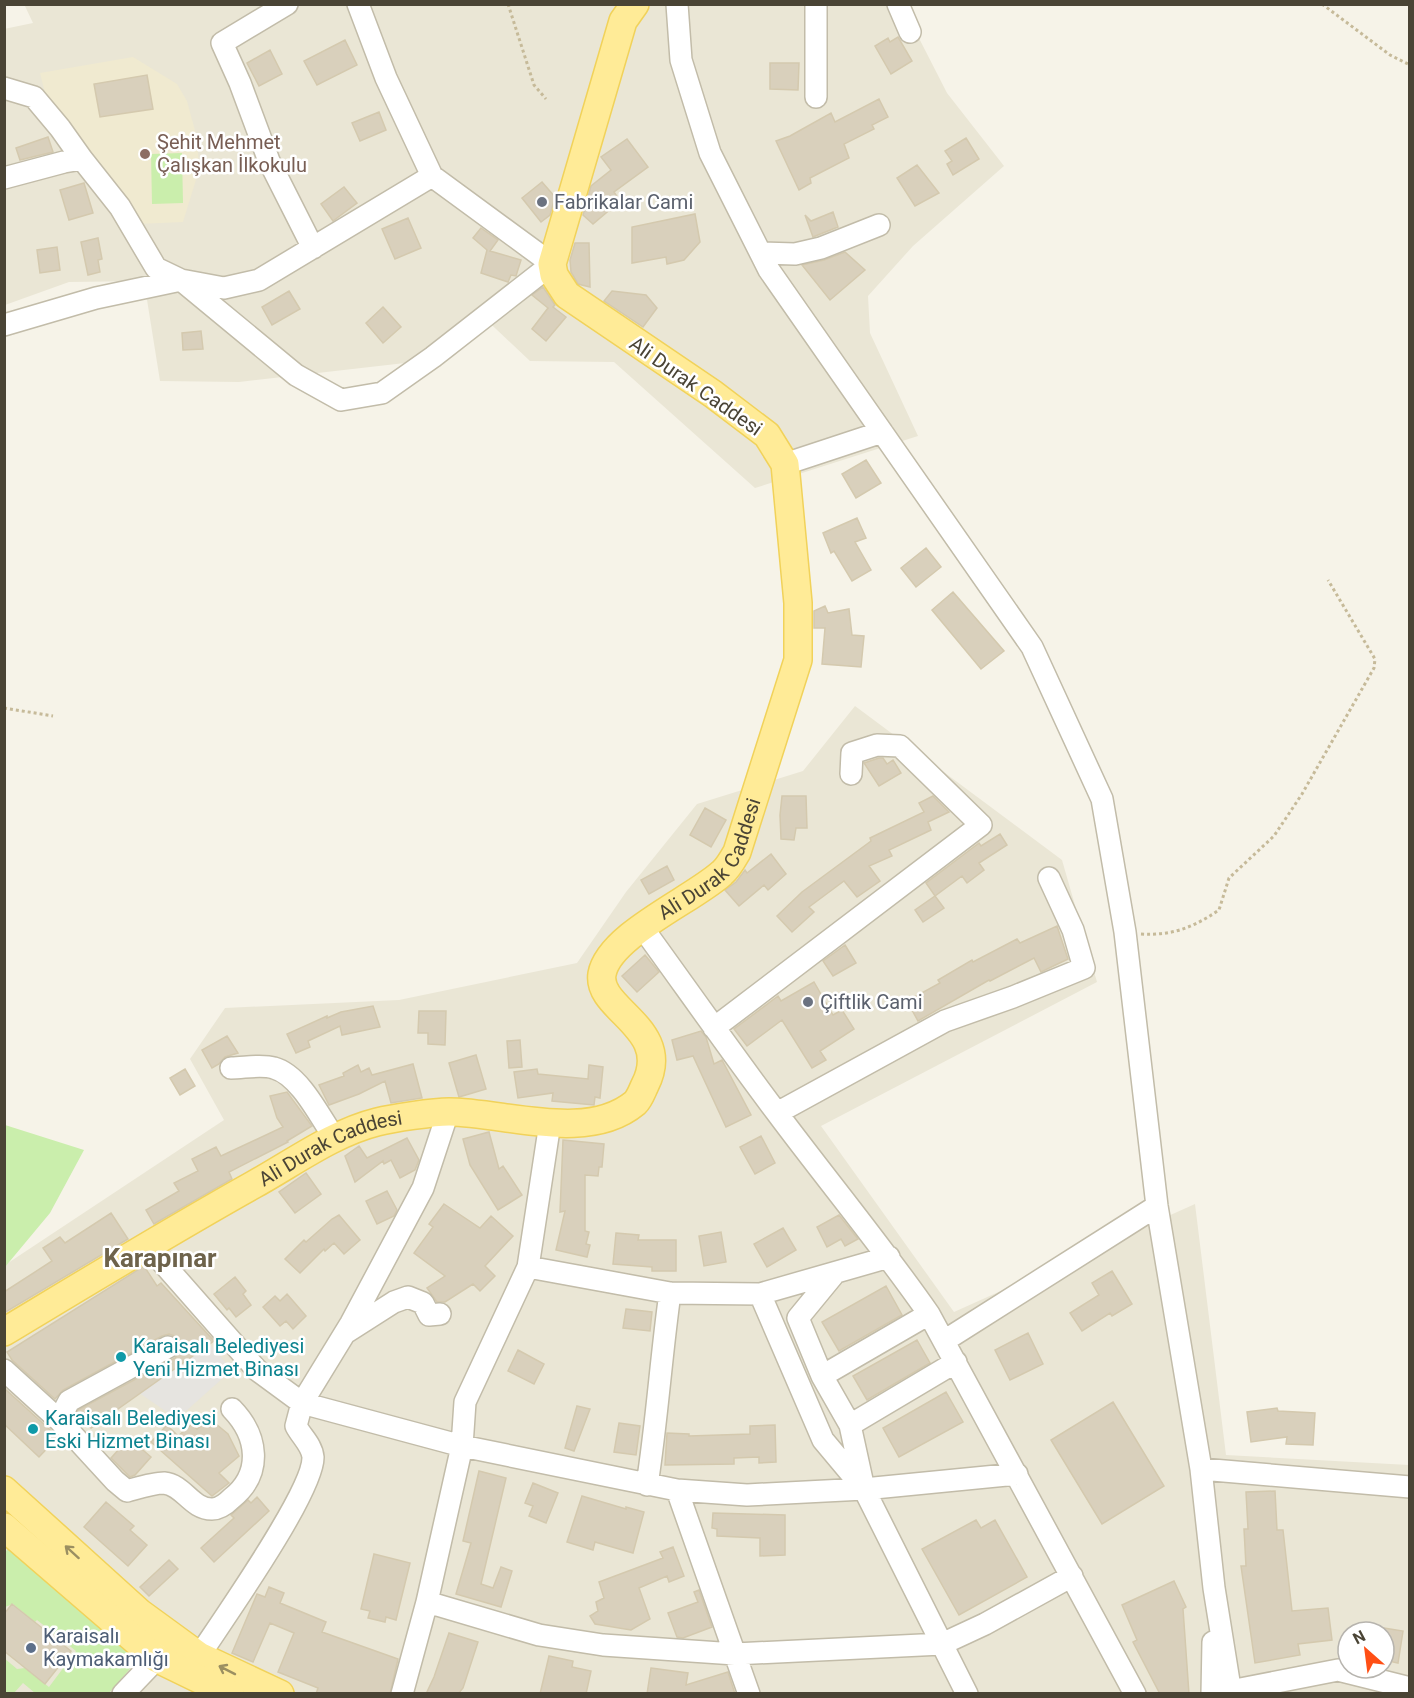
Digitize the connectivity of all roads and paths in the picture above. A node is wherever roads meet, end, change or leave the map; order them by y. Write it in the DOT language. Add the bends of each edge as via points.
graph roads {
  1 [pos="287,4"];
  2 [pos="358,4"];
  3 [pos="508,4"];
  4 [pos="635,4"];
  5 [pos="677,4"];
  6 [pos="816,4"];
  7 [pos="898,4"];
  8 [pos="1322,4"];
  9 [pos="910,32"];
  10 [pos="1410,65"];
  11 [pos="4,88"];
  12 [pos="816,97"];
  13 [pos="546,99"];
  14 [pos="82,159"];
  15 [pos="432,176"];
  16 [pos="4,178"];
  17 [pos="879,225"];
  18 [pos="313,248"];
  19 [pos="761,253"];
  20 [pos="552,264"];
  21 [pos="181,280"];
  22 [pos="4,325"];
  23 [pos="882,432"];
  24 [pos="785,464"];
  25 [pos="1328,580"];
  26 [pos="4,708"];
  27 [pos="53,716"];
  28 [pos="851,774"];
  29 [pos="1049,878"];
  30 [pos="642,927"];
  31 [pos="1125,932"];
  32 [pos="714,1028"];
  33 [pos="231,1068"];
  34 [pos="448,1112"];
  35 [pos="777,1113"];
  36 [pos="550,1124"];
  37 [pos="335,1139"];
  38 [pos="1157,1206"];
  39 [pos="147,1245"];
  40 [pos="889,1257"];
  41 [pos="528,1268"];
  42 [pos="835,1273"];
  43 [pos="670,1293"];
  44 [pos="760,1293"];
  45 [pos="440,1314"];
  46 [pos="928,1314"];
  47 [pos="4,1332"];
  48 [pos="344,1334"];
  49 [pos="944,1341"];
  50 [pos="168,1347"];
  51 [pos="956,1362"];
  52 [pos="4,1370"];
  53 [pos="822,1376"];
  54 [pos="302,1403"];
  55 [pos="232,1409"];
  56 [pos="59,1420"];
  57 [pos="850,1425"];
  58 [pos="462,1446"];
  59 [pos="1201,1469"];
  60 [pos="1017,1474"];
  61 [pos="647,1485"];
  62 [pos="1410,1487"];
  63 [pos="864,1489"];
  64 [pos="4,1490"];
  65 [pos="677,1490"];
  66 [pos="7,1536"];
  67 [pos="1072,1576"];
  68 [pos="427,1602"];
  69 [pos="176,1639"];
  70 [pos="942,1644"];
  71 [pos="735,1654"];
  72 [pos="199,1656"];
  73 [pos="156,1658"];
  74 [pos="1379,1687"];
  75 [pos="1410,1688"];
  76 [pos="1224,1693"];
  77 [pos="123,1694"];
  78 [pos="230,1694"];
  79 [pos="280,1694"];
  80 [pos="402,1694"];
  81 [pos="749,1694"];
  82 [pos="967,1694"];
  83 [pos="1136,1694"];
  1 -- 18 [label="street" via="222,43 269,161"];
  2 -- 15 [label="street" via="386,78"];
  3 -- 13 [label="path" via="534,85"];
  4 -- 20 [label="main road" via="623,21"];
  5 -- 19 [label="street" via="681,60 710,153"];
  6 -- 12 [label="street"];
  7 -- 9 [label="street"];
  8 -- 10 [label="path" via="1390,56"];
  11 -- 14 [label="street" via="34,97"];
  14 -- 16 [label="street"];
  14 -- 21 [label="street" via="120,207 156,268"];
  15 -- 18 [label="street"];
  15 -- 20 [label="street"];
  17 -- 19 [label="street" via="821,248 795,254"];
  18 -- 21 [label="street" via="259,280 224,288"];
  19 -- 23 [label="street"];
  20 -- 21 [label="street" via="382,393 341,400 296,375"];
  20 -- 24 [label="main road, Ali Durak Caddesi" via="567,295 713,394 766,435"];
  21 -- 22 [label="street" via="96,298"];
  23 -- 24 [label="street"];
  23 -- 31 [label="street" via="1032,647 1102,799"];
  24 -- 30 [label="main road, Ali Durak Caddesi" via="798,603 798,660 791,683 737,852 723,872"];
  25 -- 31 [label="path" via="1375,659 1374,668 1302,794 1274,836 1229,878 1219,910 1185,930 1159,935"];
  26 -- 27 [label="path"];
  28 -- 32 [label="street" via="852,753 877,745 900,746 981,825"];
  29 -- 35 [label="street" via="1073,930 1084,968 945,1021"];
  30 -- 32 [label="street"];
  30 -- 36 [label="main road, Ali Durak Caddesi" via="604,966 601,978 604,990 641,1030 650,1050 652,1072 637,1101 621,1111 596,1121"];
  31 -- 38 [label="street"];
  32 -- 35 [label="street"];
  33 -- 37 [label="street" via="272,1067 288,1074"];
  34 -- 36 [label="main road, Ali Durak Caddesi"];
  34 -- 37 [label="main road, Ali Durak Caddesi" via="377,1122"];
  34 -- 48 [label="street" via="423,1188"];
  35 -- 40 [label="street"];
  36 -- 41 [label="street"];
  37 -- 39 [label="main road, Ali Durak Caddesi"];
  38 -- 49 [label="street"];
  38 -- 59 [label="street"];
  39 -- 47 [label="main road, Ali Durak Caddesi"];
  39 -- 54 [label="street" via="257,1370"];
  40 -- 42 [label="street"];
  40 -- 46 [label="street"];
  41 -- 43 [label="street"];
  41 -- 58 [label="street" via="465,1402"];
  42 -- 44 [label="street"];
  42 -- 53 [label="street" via="798,1318"];
  43 -- 44 [label="street"];
  43 -- 61 [label="street"];
  44 -- 63 [label="street" via="823,1440"];
  45 -- 48 [label="street" via="429,1315 423,1303 408,1297"];
  46 -- 49 [label="street"];
  46 -- 53 [label="street"];
  48 -- 54 [label="street"];
  49 -- 51 [label="street"];
  50 -- 56 [label="street" via="69,1401"];
  51 -- 57 [label="street"];
  51 -- 60 [label="street"];
  52 -- 56 [label="street"];
  53 -- 57 [label="street"];
  54 -- 58 [label="street"];
  54 -- 72 [label="street" via="296,1426 310,1445 311,1469 293,1509"];
  55 -- 56 [label="street" via="251,1436 251,1475 243,1490 214,1509 198,1506 174,1486 163,1483 127,1491"];
  57 -- 63 [label="street"];
  58 -- 61 [label="street"];
  58 -- 68 [label="street"];
  59 -- 62 [label="street"];
  59 -- 76 [label="street"];
  60 -- 63 [label="street"];
  60 -- 67 [label="street"];
  61 -- 65 [label="street"];
  63 -- 65 [label="street" via="747,1495"];
  63 -- 70 [label="street"];
  69 -- 64 [label="main road, one-way" via="140,1612"];
  65 -- 71 [label="street"];
  66 -- 73 [label="main road"];
  67 -- 70 [label="street"];
  67 -- 83 [label="street"];
  68 -- 71 [label="street" via="539,1635 603,1645"];
  68 -- 80 [label="street"];
  69 -- 72 [label="main road"];
  69 -- 73 [label="street"];
  70 -- 71 [label="street"];
  70 -- 82 [label="street"];
  71 -- 81 [label="street"];
  79 -- 72 [label="main road, one-way"];
  73 -- 77 [label="street"];
  73 -- 78 [label="main road"];
  74 -- 75 [label="street"];
  74 -- 76 [label="street" via="1338,1670"];
}
